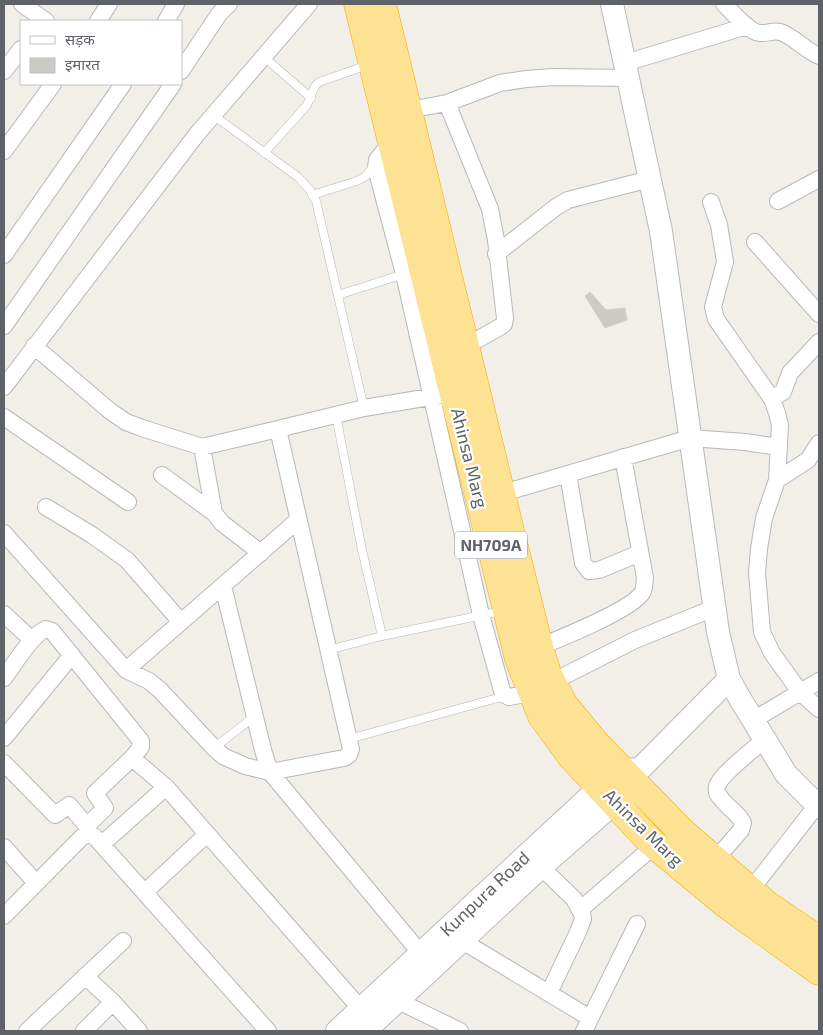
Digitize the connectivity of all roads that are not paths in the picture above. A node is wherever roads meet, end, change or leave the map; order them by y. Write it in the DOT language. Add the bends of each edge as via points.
graph roads {
  1 [pos="22,4"];
  2 [pos="176,4"];
  3 [pos="229,4"];
  4 [pos="309,4"];
  5 [pos="358,4"];
  6 [pos="382,4"];
  7 [pos="612,4"];
  8 [pos="724,4"];
  9 [pos="107,5"];
  10 [pos="44,20"];
  11 [pos="99,20"];
  12 [pos="167,20"];
  13 [pos="747,26"];
  14 [pos="20,50"];
  15 [pos="264,56"];
  16 [pos="819,56"];
  17 [pos="373,64"];
  18 [pos="182,70"];
  19 [pos="626,70"];
  20 [pos="4,71"];
  21 [pos="52,85"];
  22 [pos="122,85"];
  23 [pos="172,85"];
  24 [pos="311,98"];
  25 [pos="447,103"];
  26 [pos="212,115"];
  27 [pos="410,116"];
  28 [pos="384,150"];
  29 [pos="4,151"];
  30 [pos="264,153"];
  31 [pos="650,179"];
  32 [pos="819,179"];
  33 [pos="312,195"];
  34 [pos="778,201"];
  35 [pos="711,202"];
  36 [pos="756,242"];
  37 [pos="496,254"];
  38 [pos="4,255"];
  39 [pos="404,274"];
  40 [pos="338,294"];
  41 [pos="819,314"];
  42 [pos="4,326"];
  43 [pos="819,342"];
  44 [pos="34,346"];
  45 [pos="466,346"];
  46 [pos="4,387"];
  47 [pos="442,395"];
  48 [pos="772,399"];
  49 [pos="364,408"];
  50 [pos="336,415"];
  51 [pos="4,417"];
  52 [pos="278,429"];
  53 [pos="690,438"];
  54 [pos="819,443"];
  55 [pos="202,447"];
  56 [pos="779,447"];
  57 [pos="623,457"];
  58 [pos="162,474"];
  59 [pos="568,474"];
  60 [pos="777,480"];
  61 [pos="479,500"];
  62 [pos="128,502"];
  63 [pos="46,507"];
  64 [pos="214,513"];
  65 [pos="298,520"];
  66 [pos="4,534"];
  67 [pos="640,553"];
  68 [pos="261,554"];
  69 [pos="223,586"];
  70 [pos="714,608"];
  71 [pos="510,609"];
  72 [pos="4,614"];
  73 [pos="181,622"];
  74 [pos="382,636"];
  75 [pos="32,640"];
  76 [pos="540,647"];
  77 [pos="328,650"];
  78 [pos="72,655"];
  79 [pos="126,670"];
  80 [pos="4,678"];
  81 [pos="729,679"];
  82 [pos="819,680"];
  83 [pos="542,687"];
  84 [pos="800,692"];
  85 [pos="505,696"];
  86 [pos="819,709"];
  87 [pos="255,716"];
  88 [pos="753,720"];
  89 [pos="4,738"];
  90 [pos="764,739"];
  91 [pos="349,740"];
  92 [pos="214,748"];
  93 [pos="132,758"];
  94 [pos="4,763"];
  95 [pos="270,772"];
  96 [pos="633,775"];
  97 [pos="166,787"];
  98 [pos="607,795"];
  99 [pos="818,806"];
  100 [pos="207,834"];
  101 [pos="93,835"];
  102 [pos="655,845"];
  103 [pos="4,847"];
  104 [pos="715,860"];
  105 [pos="541,867"];
  106 [pos="36,884"];
  107 [pos="750,891"];
  108 [pos="144,892"];
  109 [pos="581,909"];
  110 [pos="4,916"];
  111 [pos="637,924"];
  112 [pos="454,936"];
  113 [pos="819,940"];
  114 [pos="123,941"];
  115 [pos="427,961"];
  116 [pos="819,971"];
  117 [pos="85,976"];
  118 [pos="549,993"];
  119 [pos="388,996"];
  120 [pos="113,1002"];
  121 [pos="366,1021"];
  122 [pos="587,1025"];
  123 [pos="27,1031"];
  124 [pos="84,1031"];
  125 [pos="139,1031"];
  126 [pos="268,1031"];
  127 [pos="337,1031"];
  128 [pos="460,1031"];
  1 -- 10 [label="street"];
  2 -- 12 [label="street"];
  3 -- 18 [label="street"];
  4 -- 15 [label="street"];
  5 -- 17 [label="highway, Ahinsa Marg / NH709A"];
  6 -- 27 [label="highway, Ahinsa Marg / NH709A"];
  7 -- 19 [label="street"];
  8 -- 13 [label="street"];
  9 -- 11 [label="street"];
  13 -- 16 [label="street" via="760,33 782,33"];
  13 -- 19 [label="street"];
  14 -- 20 [label="street"];
  15 -- 24 [label="lane"];
  15 -- 26 [label="street"];
  17 -- 24 [label="lane" via="324,79 316,86"];
  17 -- 28 [label="highway, Ahinsa Marg / NH709A"];
  19 -- 25 [label="street" via="526,79 500,84"];
  19 -- 31 [label="street"];
  21 -- 29 [label="street"];
  22 -- 38 [label="street"];
  23 -- 42 [label="street"];
  24 -- 30 [label="lane"];
  25 -- 27 [label="street"];
  25 -- 37 [label="street" via="490,209"];
  26 -- 30 [label="lane"];
  26 -- 44 [label="street"];
  27 -- 28 [label="street"];
  27 -- 45 [label="highway, Ahinsa Marg / NH709A"];
  28 -- 33 [label="lane" via="366,176"];
  28 -- 39 [label="street" via="378,174"];
  28 -- 47 [label="highway, Ahinsa Marg / NH709A"];
  30 -- 33 [label="lane" via="298,177"];
  31 -- 37 [label="street" via="568,200"];
  31 -- 53 [label="street" via="661,232"];
  32 -- 34 [label="street"];
  33 -- 40 [label="lane"];
  35 -- 48 [label="street" via="724,262 714,313"];
  36 -- 41 [label="street"];
  37 -- 45 [label="street" via="504,324"];
  39 -- 40 [label="lane"];
  39 -- 47 [label="street"];
  40 -- 49 [label="lane"];
  43 -- 48 [label="street" via="790,373 783,392"];
  44 -- 46 [label="street"];
  44 -- 55 [label="street" via="126,422"];
  45 -- 61 [label="highway, Ahinsa Marg / NH709A"];
  47 -- 49 [label="street"];
  47 -- 61 [label="highway, Ahinsa Marg / NH709A"];
  48 -- 56 [label="street" via="780,425"];
  49 -- 50 [label="street"];
  50 -- 52 [label="street"];
  50 -- 74 [label="lane"];
  51 -- 62 [label="street"];
  52 -- 55 [label="street"];
  52 -- 65 [label="street"];
  53 -- 56 [label="street"];
  53 -- 57 [label="street"];
  53 -- 70 [label="street"];
  54 -- 60 [label="street" via="808,460"];
  55 -- 64 [label="street"];
  56 -- 60 [label="street"];
  57 -- 59 [label="street"];
  57 -- 67 [label="street"];
  58 -- 64 [label="street"];
  59 -- 61 [label="street"];
  59 -- 67 [label="street" via="583,563 589,571"];
  60 -- 84 [label="street" via="758,549 762,632 772,654"];
  61 -- 71 [label="highway, Ahinsa Marg / NH709A"];
  61 -- 71 [label="street"];
  63 -- 73 [label="street" via="127,560"];
  64 -- 68 [label="street"];
  65 -- 68 [label="street"];
  65 -- 77 [label="street"];
  66 -- 79 [label="street"];
  67 -- 76 [label="street" via="645,578 644,591 638,598 585,628"];
  68 -- 69 [label="street"];
  69 -- 73 [label="street"];
  69 -- 87 [label="street"];
  70 -- 81 [label="street"];
  70 -- 83 [label="street" via="635,640"];
  71 -- 74 [label="lane"];
  71 -- 76 [label="highway, Ahinsa Marg / NH709A"];
  71 -- 83 [label="highway, Ahinsa Marg / NH709A" via="518,660"];
  71 -- 85 [label="street" via="501,690"];
  72 -- 75 [label="street"];
  73 -- 79 [label="street"];
  74 -- 77 [label="lane"];
  75 -- 78 [label="street" via="46,629"];
  75 -- 80 [label="street"];
  76 -- 83 [label="highway, Ahinsa Marg / NH709A"];
  77 -- 91 [label="street"];
  78 -- 89 [label="street"];
  78 -- 93 [label="street" via="141,741"];
  79 -- 92 [label="street" via="160,690"];
  81 -- 88 [label="street"];
  81 -- 96 [label="street, Kunpura Road"];
  82 -- 84 [label="street"];
  83 -- 85 [label="street"];
  83 -- 96 [label="highway, Ahinsa Marg / NH709A" via="570,712 595,744"];
  83 -- 98 [label="highway, Ahinsa Marg / NH709A" via="542,716 572,757"];
  84 -- 86 [label="street"];
  84 -- 88 [label="street"];
  85 -- 91 [label="lane"];
  87 -- 92 [label="lane"];
  87 -- 95 [label="street"];
  88 -- 90 [label="street"];
  90 -- 99 [label="street" via="786,774"];
  90 -- 104 [label="street" via="718,784 717,793 740,816 743,824"];
  91 -- 95 [label="street" via="351,749 344,758"];
  92 -- 95 [label="street" via="233,761"];
  93 -- 97 [label="street"];
  93 -- 101 [label="street" via="95,793 105,808"];
  94 -- 101 [label="street" via="55,815 69,806"];
  95 -- 115 [label="street"];
  96 -- 98 [label="street, Kunpura Road"];
  96 -- 104 [label="highway, Ahinsa Marg / NH709A" via="682,832"];
  97 -- 100 [label="street"];
  97 -- 101 [label="street"];
  98 -- 102 [label="highway, Ahinsa Marg / NH709A"];
  98 -- 105 [label="street"];
  98 -- 112 [label="street, Kunpura Road"];
  99 -- 107 [label="street"];
  100 -- 108 [label="street"];
  100 -- 121 [label="street"];
  101 -- 106 [label="street" via="82,837"];
  101 -- 108 [label="street"];
  102 -- 109 [label="street"];
  102 -- 116 [label="highway, Ahinsa Marg / NH709A" via="726,904"];
  103 -- 106 [label="street"];
  104 -- 107 [label="highway, Ahinsa Marg / NH709A"];
  105 -- 109 [label="street"];
  105 -- 112 [label="street"];
  106 -- 110 [label="street"];
  107 -- 113 [label="highway, Ahinsa Marg / NH709A"];
  108 -- 126 [label="street"];
  109 -- 118 [label="street" via="583,919"];
  111 -- 122 [label="street"];
  112 -- 115 [label="street"];
  112 -- 118 [label="street"];
  114 -- 117 [label="street"];
  115 -- 119 [label="street"];
  117 -- 120 [label="street"];
  117 -- 123 [label="street"];
  118 -- 122 [label="street"];
  119 -- 121 [label="street"];
  119 -- 128 [label="street"];
  120 -- 124 [label="street"];
  120 -- 125 [label="street"];
  121 -- 127 [label="street"];
}
